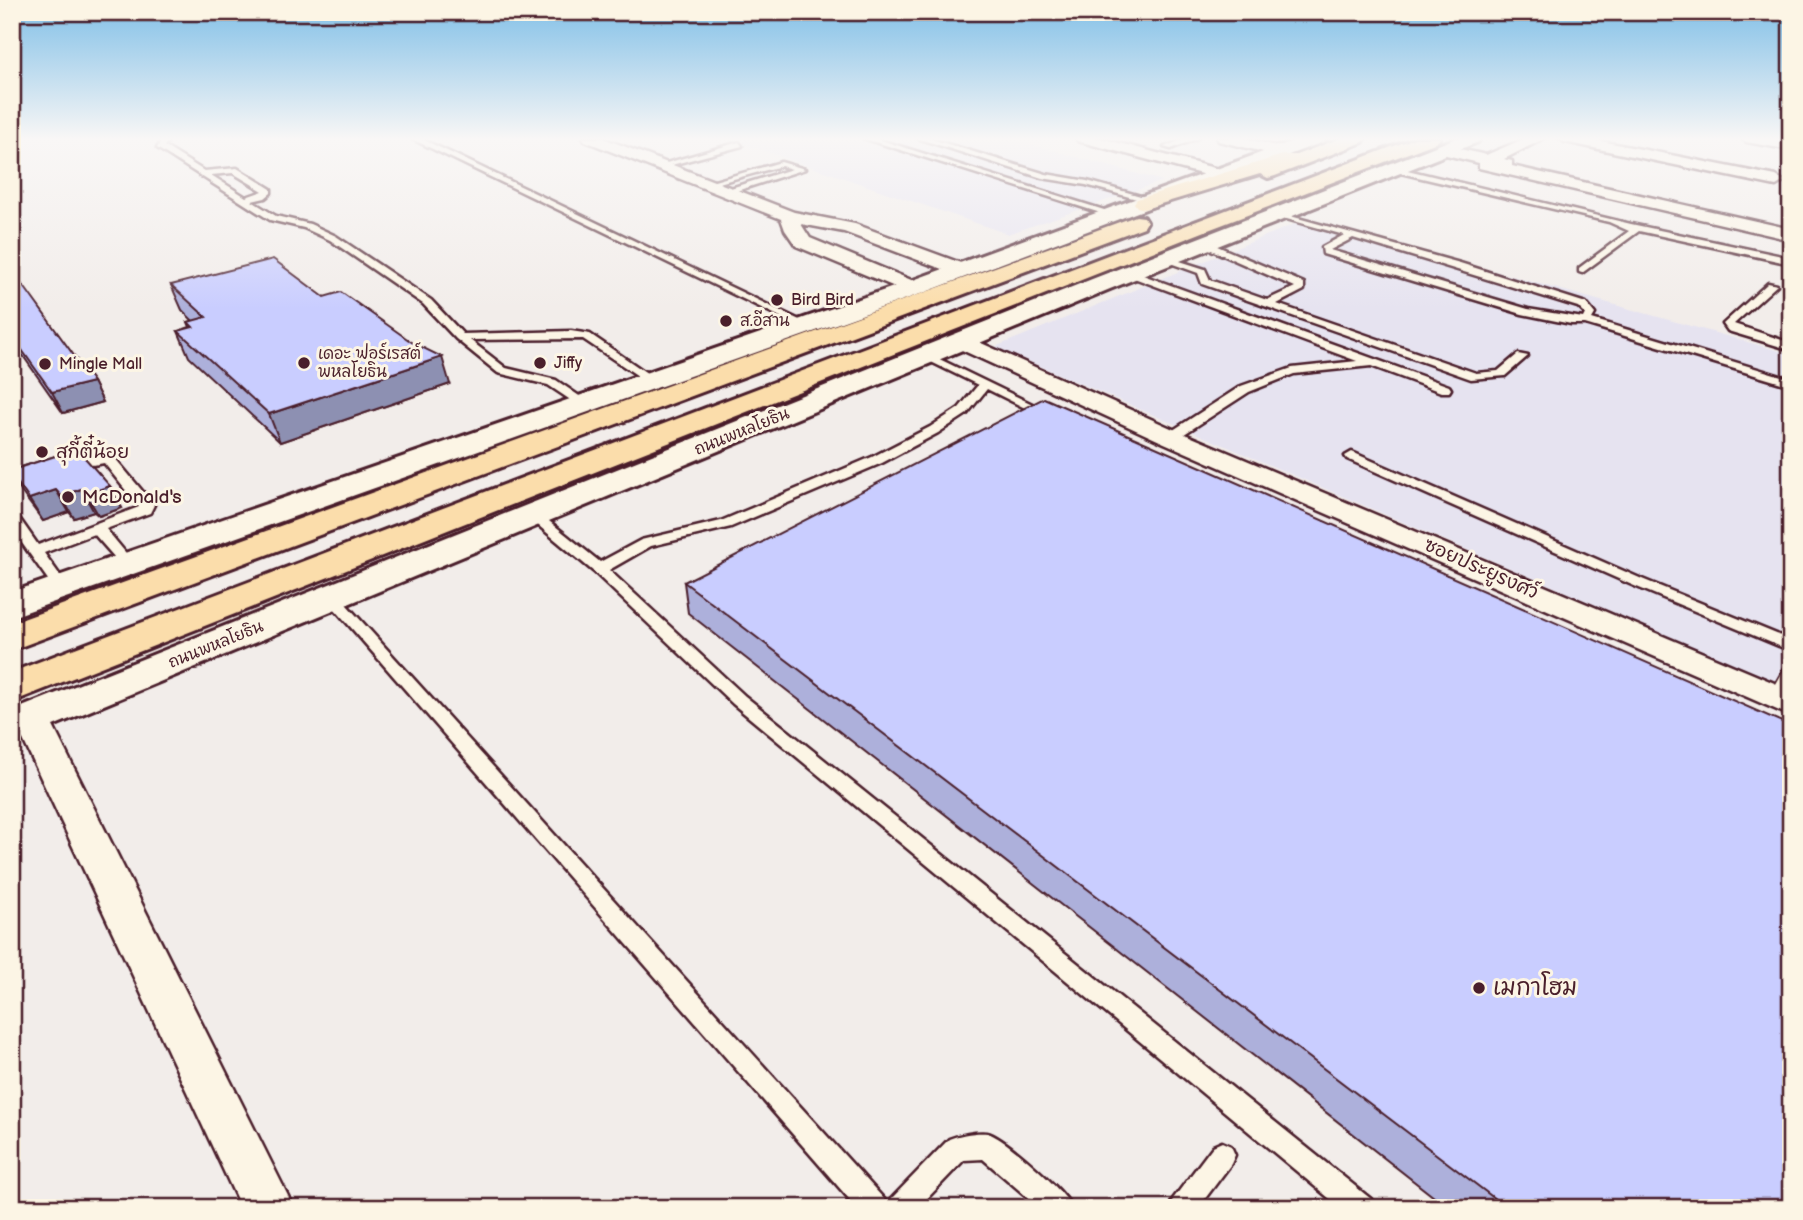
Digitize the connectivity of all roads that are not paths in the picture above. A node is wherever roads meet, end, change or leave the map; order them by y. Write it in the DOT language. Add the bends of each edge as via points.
graph roads {
  1 [pos="238,195"];
  2 [pos="258,195"];
  3 [pos="532,195"];
  4 [pos="735,195"];
  5 [pos="1052,195"];
  6 [pos="1125,195"];
  7 [pos="1166,195"];
  8 [pos="1169,195"];
  9 [pos="1190,195"];
  10 [pos="1295,195"];
  11 [pos="1315,195"];
  12 [pos="1320,195"];
  13 [pos="1517,195"];
  14 [pos="1656,195"];
  15 [pos="1759,195"];
  16 [pos="246,200"];
  17 [pos="1148,202"];
  18 [pos="1740,210"];
  19 [pos="1114,214"];
  20 [pos="1279,214"];
  21 [pos="789,216"];
  22 [pos="1629,226"];
  23 [pos="1791,228"];
  24 [pos="1791,234"];
  25 [pos="1352,235"];
  26 [pos="1208,241"];
  27 [pos="1164,259"];
  28 [pos="1791,261"];
  29 [pos="962,270"];
  30 [pos="1583,270"];
  31 [pos="1129,273"];
  32 [pos="1772,285"];
  33 [pos="914,288"];
  34 [pos="1268,304"];
  35 [pos="1586,321"];
  36 [pos="805,326"];
  37 [pos="460,337"];
  38 [pos="961,341"];
  39 [pos="1791,347"];
  40 [pos="927,356"];
  41 [pos="1522,356"];
  42 [pos="1375,362"];
  43 [pos="651,380"];
  44 [pos="1791,383"];
  45 [pos="985,384"];
  46 [pos="1445,389"];
  47 [pos="585,404"];
  48 [pos="1057,418"];
  49 [pos="1171,437"];
  50 [pos="1352,456"];
  51 [pos="49,472"];
  52 [pos="534,516"];
  53 [pos="12,518"];
  54 [pos="98,529"];
  55 [pos="35,551"];
  56 [pos="128,564"];
  57 [pos="599,569"];
  58 [pos="61,588"];
  59 [pos="332,597"];
  60 [pos="12,605"];
  61 [pos="12,637"];
  62 [pos="1791,646"];
  63 [pos="1786,691"];
  64 [pos="19,712"];
  65 [pos="1222,1155"];
  66 [pos="268,1208"];
  67 [pos="875,1208"];
  68 [pos="900,1208"];
  69 [pos="1059,1208"];
  70 [pos="1182,1208"];
  71 [pos="1363,1208"];
  1 -- 16 [label="lane"];
  2 -- 16 [label="lane"];
  3 -- 36 [label="lane"];
  4 -- 21 [label="street"];
  5 -- 19 [label="lane"];
  6 -- 17 [label="lane"];
  7 -- 17 [label="main road"];
  8 -- 17 [label="highway"];
  9 -- 61 [label="highway"];
  10 -- 64 [label="highway, ถนนพหลโยธิน" via="1143,247"];
  11 -- 26 [label="highway"];
  12 -- 20 [label="main road, ถนนพหลโยธิน"];
  13 -- 22 [label="lane"];
  14 -- 18 [label="street"];
  15 -- 18 [label="street"];
  16 -- 37 [label="lane" via="273,218 333,238 427,302"];
  17 -- 19 [label="main road"];
  18 -- 23 [label="street"];
  18 -- 24 [label="street"];
  19 -- 29 [label="main road"];
  20 -- 25 [label="lane"];
  20 -- 26 [label="main road, ถนนพหลโยธิน"];
  21 -- 29 [label="street" via="849,228"];
  21 -- 33 [label="street" via="803,242"];
  22 -- 28 [label="lane"];
  22 -- 30 [label="lane" via="1635,231"];
  25 -- 35 [label="lane" via="1582,305 1590,314"];
  25 -- 35 [label="lane" via="1326,252 1526,312"];
  26 -- 27 [label="main road, ถนนพหลโยธิน"];
  26 -- 34 [label="lane" via="1300,285"];
  27 -- 31 [label="main road, ถนนพหลโยธิน"];
  27 -- 34 [label="lane" via="1202,271 1206,282 1216,287"];
  29 -- 33 [label="main road"];
  31 -- 38 [label="main road, ถนนพหลโยธิน"];
  31 -- 42 [label="lane"];
  32 -- 39 [label="lane" via="1728,324"];
  33 -- 36 [label="main road"];
  34 -- 41 [label="lane" via="1475,377 1501,374"];
  35 -- 44 [label="lane"];
  36 -- 43 [label="main road"];
  37 -- 43 [label="lane" via="586,336"];
  37 -- 47 [label="lane" via="502,371 552,382"];
  38 -- 40 [label="main road, ถนนพหลโยธิน"];
  38 -- 49 [label="street, ซอยประยูรงศว์"];
  40 -- 45 [label="lane"];
  40 -- 52 [label="main road, ถนนพหลโยธิน"];
  42 -- 46 [label="lane"];
  42 -- 49 [label="lane" via="1292,371 1245,389"];
  43 -- 47 [label="main road"];
  45 -- 48 [label="lane"];
  45 -- 57 [label="lane" via="963,411 877,460 726,524 646,543"];
  47 -- 56 [label="main road"];
  49 -- 63 [label="street, ซอยประยูรงศว์"];
  50 -- 62 [label="lane"];
  51 -- 54 [label="lane" via="85,461 109,460 147,505 138,514"];
  52 -- 57 [label="lane"];
  52 -- 59 [label="main road, ถนนพหลโยธิน"];
  53 -- 55 [label="lane"];
  54 -- 55 [label="lane"];
  54 -- 56 [label="lane"];
  55 -- 58 [label="lane"];
  56 -- 58 [label="main road"];
  57 -- 71 [label="lane" via="739,700"];
  58 -- 60 [label="main road"];
  59 -- 64 [label="main road, ถนนพหลโยธิน"];
  59 -- 67 [label="lane"];
  64 -- 66 [label="street"];
  65 -- 70 [label="lane"];
  68 -- 69 [label="lane" via="958,1148 987,1146"];
}
